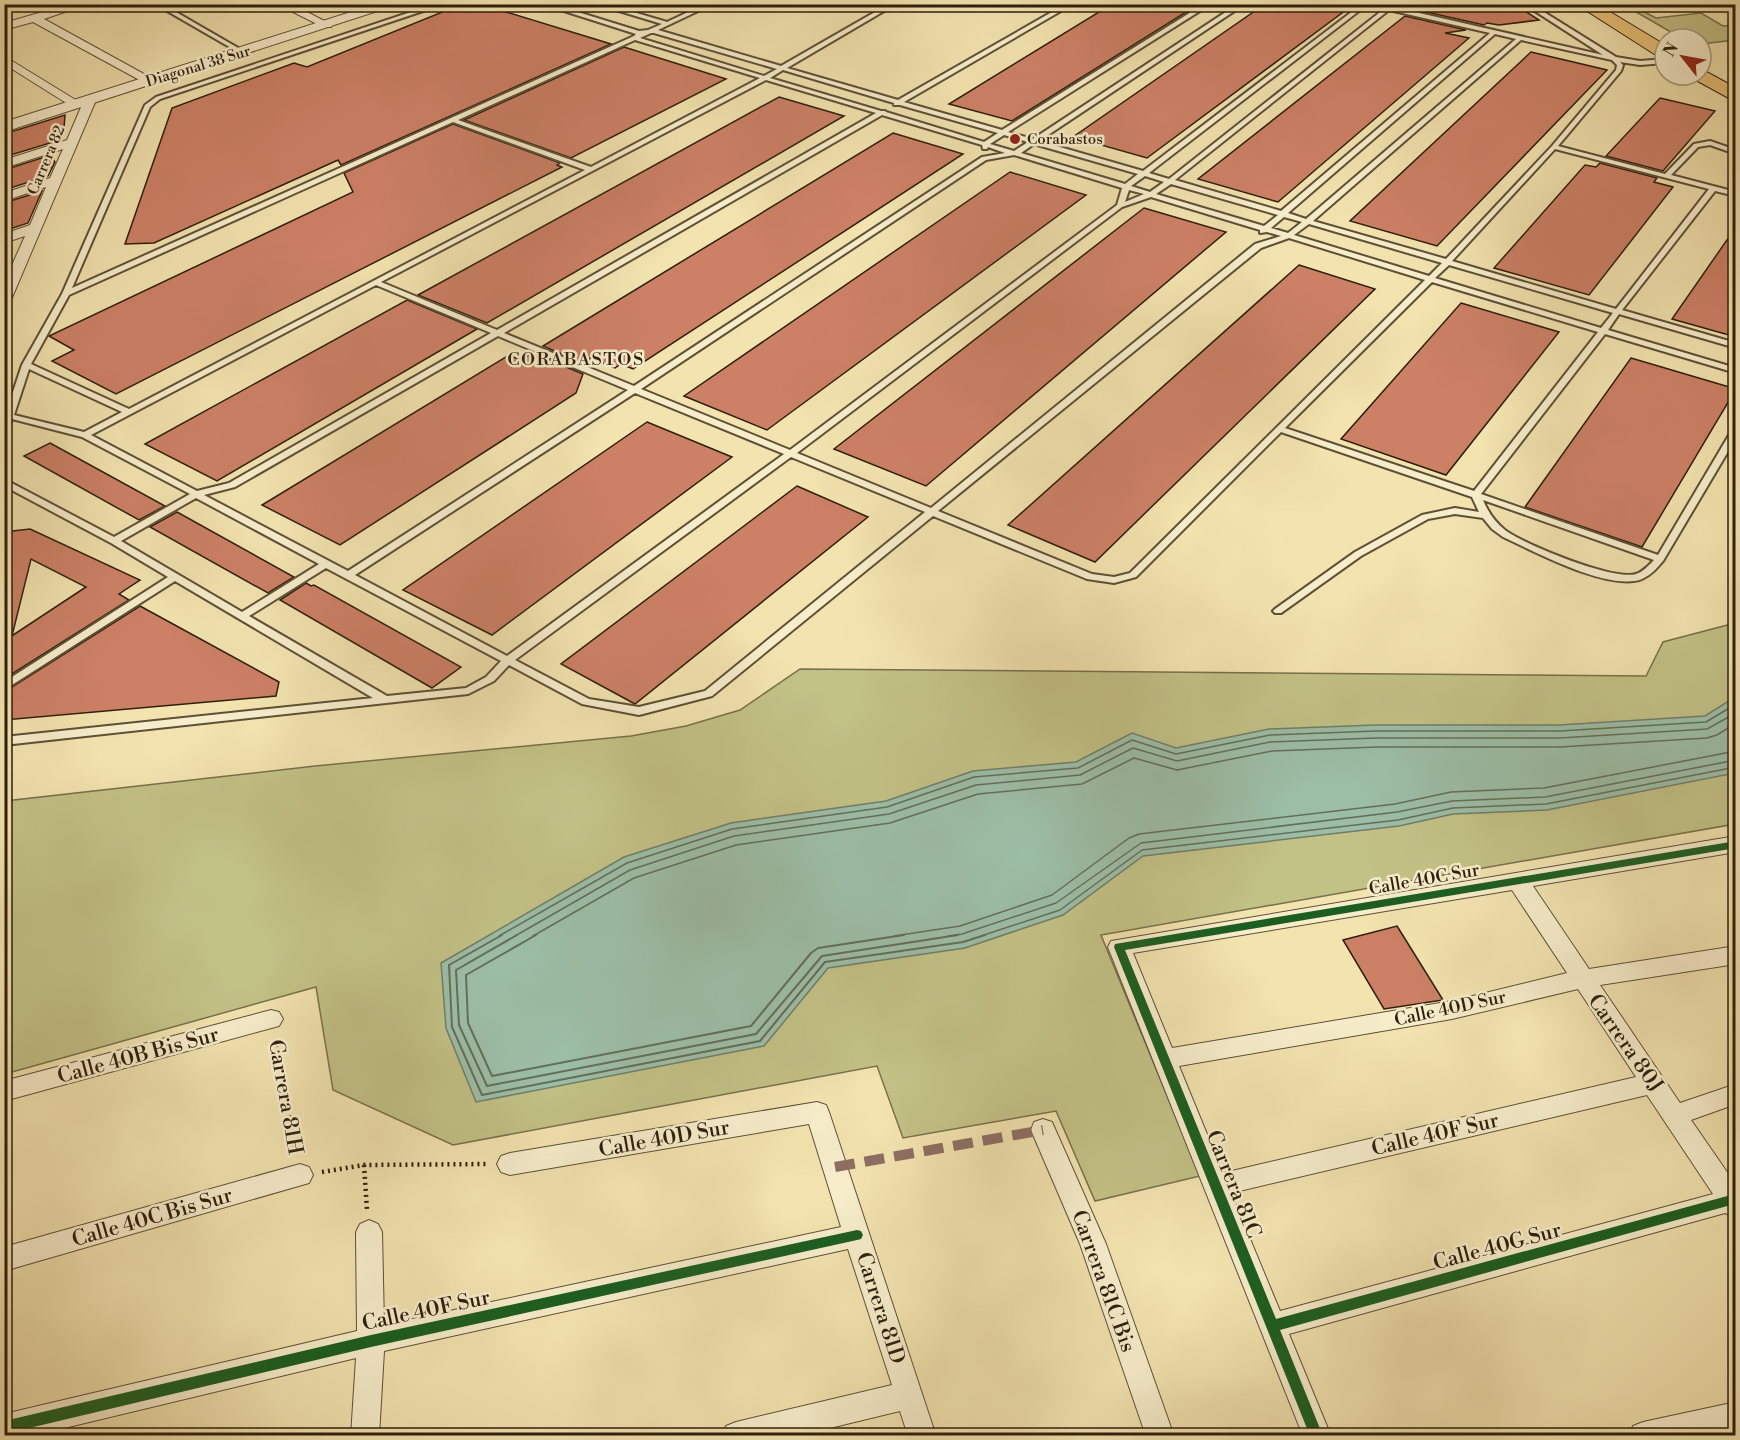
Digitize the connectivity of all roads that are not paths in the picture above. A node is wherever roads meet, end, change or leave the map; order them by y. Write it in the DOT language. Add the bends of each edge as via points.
graph roads {
  1 [pos="83,4"];
  2 [pos="157,4"];
  3 [pos="282,4"];
  4 [pos="392,4"];
  5 [pos="442,4"];
  6 [pos="544,4"];
  7 [pos="711,4"];
  8 [pos="894,4"];
  9 [pos="1071,4"];
  10 [pos="1209,4"];
  11 [pos="1243,4"];
  12 [pos="1366,4"];
  13 [pos="1371,4"];
  14 [pos="1526,4"];
  15 [pos="1584,4"];
  16 [pos="1605,4"];
  17 [pos="599,5"];
  18 [pos="1391,7"];
  19 [pos="4,11"];
  20 [pos="578,15"];
  21 [pos="29,20"];
  22 [pos="669,24"];
  23 [pos="327,25"];
  24 [pos="4,27"];
  25 [pos="654,31"];
  26 [pos="1494,32"];
  27 [pos="1653,33"];
  28 [pos="637,36"];
  29 [pos="1520,38"];
  30 [pos="1653,46"];
  31 [pos="242,52"];
  32 [pos="4,59"];
  33 [pos="1614,59"];
  34 [pos="1653,63"];
  35 [pos="1653,65"];
  36 [pos="782,68"];
  37 [pos="1713,68"];
  38 [pos="1619,70"];
  39 [pos="765,78"];
  40 [pos="149,81"];
  41 [pos="1736,81"];
  42 [pos="1713,82"];
  43 [pos="1736,96"];
  44 [pos="90,99"];
  45 [pos="899,102"];
  46 [pos="75,104"];
  47 [pos="881,113"];
  48 [pos="455,121"];
  49 [pos="4,126"];
  50 [pos="1005,133"];
  51 [pos="1034,141"];
  52 [pos="72,142"];
  53 [pos="985,144"];
  54 [pos="1554,147"];
  55 [pos="1736,152"];
  56 [pos="1016,153"];
  57 [pos="984,158"];
  58 [pos="4,164"];
  59 [pos="590,169"];
  60 [pos="1144,174"];
  61 [pos="1667,176"];
  62 [pos="56,180"];
  63 [pos="1170,181"];
  64 [pos="1126,187"];
  65 [pos="1713,188"];
  66 [pos="1151,194"];
  67 [pos="1736,194"];
  68 [pos="4,197"];
  69 [pos="1120,206"];
  70 [pos="1282,214"];
  71 [pos="1308,221"];
  72 [pos="36,227"];
  73 [pos="1264,229"];
  74 [pos="1288,236"];
  75 [pos="4,239"];
  76 [pos="1258,246"];
  77 [pos="1447,262"];
  78 [pos="1430,279"];
  79 [pos="374,282"];
  80 [pos="66,294"];
  81 [pos="4,300"];
  82 [pos="1618,311"];
  83 [pos="1603,331"];
  84 [pos="497,333"];
  85 [pos="1736,346"];
  86 [pos="26,365"];
  87 [pos="1736,371"];
  88 [pos="635,389"];
  89 [pos="129,412"];
  90 [pos="9,416"];
  91 [pos="1280,429"];
  92 [pos="1736,430"];
  93 [pos="4,432"];
  94 [pos="85,435"];
  95 [pos="790,454"];
  96 [pos="4,482"];
  97 [pos="197,494"];
  98 [pos="1476,495"];
  99 [pos="932,512"];
  100 [pos="1484,514"];
  101 [pos="114,541"];
  102 [pos="1660,559"];
  103 [pos="327,563"];
  104 [pos="348,575"];
  105 [pos="175,577"];
  106 [pos="1278,611"];
  107 [pos="242,616"];
  108 [pos="508,660"];
  109 [pos="4,687"];
  110 [pos="385,700"];
  111 [pos="4,741"];
  112 [pos="1736,844"];
  113 [pos="1517,880"];
  114 [pos="1119,947"];
  115 [pos="1736,955"];
  116 [pos="1581,979"];
  117 [pos="271,1019"];
  118 [pos="1164,1059"];
  119 [pos="1654,1083"];
  120 [pos="4,1091"];
  121 [pos="1736,1094"];
  122 [pos="817,1112"];
  123 [pos="1676,1115"];
  124 [pos="1043,1130"];
  125 [pos="510,1164"];
  126 [pos="300,1175"];
  127 [pos="1215,1186"];
  128 [pos="1733,1204"];
  129 [pos="369,1232"];
  130 [pos="857,1235"];
  131 [pos="4,1259"];
  132 [pos="1273,1326"];
  133 [pos="371,1341"];
  134 [pos="909,1395"];
  135 [pos="1736,1416"];
  136 [pos="4,1428"];
  137 [pos="365,1436"];
  138 [pos="736,1436"];
  139 [pos="922,1436"];
  140 [pos="1160,1436"];
  141 [pos="1317,1436"];
  142 [pos="1643,1436"];
  1 -- 21 [label="street"];
  2 -- 31 [label="lane"];
  3 -- 23 [label="street"];
  4 -- 23 [label="street, Diagonal 38 Sur"];
  5 -- 80 [label="lane" via="165,95 147,106"];
  6 -- 20 [label="lane"];
  7 -- 22 [label="lane"];
  8 -- 36 [label="lane"];
  9 -- 45 [label="lane"];
  10 -- 50 [label="lane"];
  11 -- 51 [label="lane"];
  12 -- 60 [label="lane"];
  13 -- 18 [label="lane"];
  14 -- 33 [label="lane"];
  15 -- 30 [label="main road"];
  16 -- 27 [label="main road"];
  17 -- 20 [label="lane"];
  17 -- 22 [label="lane"];
  18 -- 26 [label="lane"];
  18 -- 63 [label="lane"];
  19 -- 21 [label="street"];
  20 -- 28 [label="lane"];
  21 -- 24 [label="street"];
  21 -- 40 [label="street"];
  22 -- 25 [label="lane"];
  23 -- 31 [label="street, Diagonal 38 Sur"];
  25 -- 28 [label="lane"];
  25 -- 36 [label="lane"];
  26 -- 29 [label="lane"];
  26 -- 70 [label="lane"];
  28 -- 39 [label="lane"];
  28 -- 48 [label="lane"];
  29 -- 33 [label="lane"];
  29 -- 71 [label="lane"];
  31 -- 40 [label="street, Diagonal 38 Sur"];
  32 -- 46 [label="street"];
  33 -- 34 [label="lane"];
  33 -- 38 [label="lane"];
  35 -- 38 [label="lane"];
  36 -- 39 [label="lane"];
  36 -- 45 [label="lane"];
  37 -- 41 [label="main road"];
  38 -- 54 [label="lane"];
  39 -- 47 [label="lane"];
  39 -- 59 [label="lane"];
  40 -- 44 [label="street, Diagonal 38 Sur"];
  42 -- 43 [label="main road"];
  44 -- 46 [label="street, Diagonal 38 Sur"];
  44 -- 52 [label="street, Carrera 82"];
  45 -- 47 [label="lane"];
  45 -- 50 [label="lane"];
  46 -- 49 [label="street, Diagonal 38 Sur"];
  47 -- 53 [label="lane"];
  47 -- 84 [label="lane"];
  48 -- 59 [label="lane"];
  48 -- 80 [label="lane"];
  50 -- 51 [label="lane"];
  50 -- 53 [label="lane"];
  51 -- 56 [label="lane"];
  51 -- 60 [label="lane"];
  52 -- 58 [label="street"];
  52 -- 62 [label="street, Carrera 82"];
  53 -- 56 [label="lane"];
  53 -- 57 [label="lane"];
  54 -- 61 [label="lane"];
  54 -- 77 [label="lane"];
  55 -- 61 [label="lane" via="1710,143 1696,145"];
  56 -- 57 [label="lane"];
  56 -- 64 [label="lane"];
  57 -- 88 [label="lane"];
  59 -- 79 [label="lane"];
  60 -- 63 [label="lane"];
  60 -- 64 [label="lane"];
  61 -- 65 [label="lane"];
  62 -- 68 [label="street"];
  62 -- 72 [label="street, Carrera 82"];
  63 -- 66 [label="lane"];
  63 -- 70 [label="lane"];
  64 -- 66 [label="lane"];
  64 -- 69 [label="lane"];
  65 -- 67 [label="lane"];
  65 -- 82 [label="lane"];
  66 -- 69 [label="lane"];
  66 -- 73 [label="lane"];
  69 -- 95 [label="lane"];
  70 -- 71 [label="lane"];
  70 -- 73 [label="lane"];
  71 -- 74 [label="lane"];
  71 -- 77 [label="lane"];
  72 -- 75 [label="street"];
  72 -- 81 [label="street, Carrera 82"];
  73 -- 74 [label="lane"];
  73 -- 76 [label="lane"];
  74 -- 76 [label="lane"];
  74 -- 78 [label="lane"];
  76 -- 99 [label="lane"];
  77 -- 78 [label="lane"];
  77 -- 82 [label="lane"];
  78 -- 83 [label="lane"];
  78 -- 91 [label="lane"];
  79 -- 84 [label="lane"];
  79 -- 89 [label="lane"];
  80 -- 86 [label="lane"];
  82 -- 83 [label="lane"];
  82 -- 85 [label="lane"];
  83 -- 87 [label="lane"];
  83 -- 98 [label="lane"];
  84 -- 88 [label="lane"];
  84 -- 97 [label="lane" via="232,484"];
  86 -- 89 [label="lane"];
  86 -- 90 [label="lane"];
  88 -- 95 [label="lane"];
  88 -- 104 [label="lane"];
  89 -- 94 [label="lane"];
  90 -- 93 [label="lane"];
  90 -- 94 [label="lane"];
  91 -- 98 [label="lane"];
  91 -- 99 [label="lane" via="1133,575 1114,580 1090,577"];
  92 -- 102 [label="lane"];
  94 -- 97 [label="lane"];
  95 -- 99 [label="lane"];
  95 -- 108 [label="lane"];
  96 -- 101 [label="lane"];
  97 -- 101 [label="lane"];
  97 -- 103 [label="lane"];
  98 -- 100 [label="lane"];
  98 -- 102 [label="lane"];
  99 -- 108 [label="lane" via="708,694 639,711 586,702"];
  100 -- 102 [label="lane" via="1506,536 1606,577 1634,578"];
  100 -- 106 [label="lane" via="1455,511 1425,517 1358,554"];
  101 -- 105 [label="lane"];
  103 -- 104 [label="lane"];
  103 -- 107 [label="lane"];
  104 -- 108 [label="lane"];
  105 -- 107 [label="lane"];
  105 -- 109 [label="lane"];
  107 -- 110 [label="lane"];
  108 -- 110 [label="lane" via="490,679 468,691"];
  110 -- 111 [label="lane"];
  112 -- 113 [label="street, Calle 40C Sur"];
  113 -- 114 [label="street, Calle 40C Sur"];
  113 -- 116 [label="street, Carrera 80J"];
  114 -- 118 [label="street, Carrera 81C"];
  115 -- 116 [label="street, Calle 40D Sur"];
  116 -- 118 [label="street, Calle 40D Sur" via="1452,1010"];
  116 -- 119 [label="street, Carrera 80J"];
  117 -- 120 [label="street, Calle 40B Bis Sur"];
  118 -- 127 [label="street, Carrera 81C"];
  119 -- 123 [label="street, Carrera 80J"];
  119 -- 127 [label="street, Calle 40F Sur"];
  121 -- 123 [label="street"];
  122 -- 125 [label="street, Calle 40D Sur"];
  122 -- 130 [label="street, Carrera 81D"];
  123 -- 128 [label="street, Carrera 80J"];
  124 -- 140 [label="street, Carrera 81C Bis" via="1093,1244"];
  126 -- 131 [label="street, Calle 40C Bis Sur"];
  127 -- 132 [label="street, Carrera 81C"];
  128 -- 132 [label="street, Calle 40G Sur"];
  129 -- 133 [label="street"];
  130 -- 133 [label="street, Calle 40F Sur"];
  130 -- 134 [label="street, Carrera 81D"];
  132 -- 141 [label="street, Carrera 81C"];
  133 -- 136 [label="street, Calle 40F Sur"];
  133 -- 137 [label="street"];
  134 -- 138 [label="street"];
  134 -- 139 [label="street, Carrera 81D"];
  135 -- 142 [label="street"];
}
